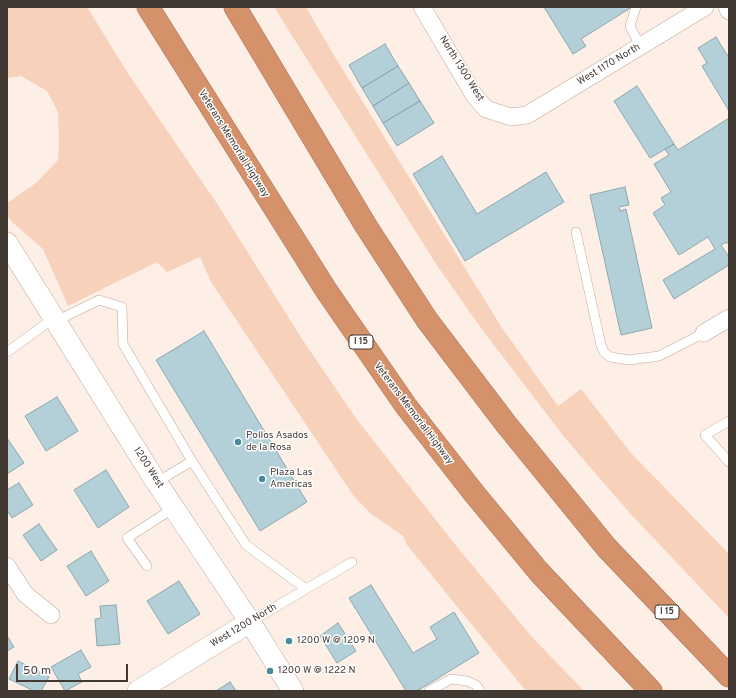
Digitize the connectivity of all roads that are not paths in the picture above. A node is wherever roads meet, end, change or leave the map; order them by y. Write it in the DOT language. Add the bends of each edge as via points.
graph roads {
  1 [pos="148,7"];
  2 [pos="235,7"];
  3 [pos="422,7"];
  4 [pos="636,7"];
  5 [pos="705,7"];
  6 [pos="727,7"];
  7 [pos="729,11"];
  8 [pos="640,46"];
  9 [pos="511,117"];
  10 [pos="576,232"];
  11 [pos="8,249"];
  12 [pos="729,318"];
  13 [pos="55,320"];
  14 [pos="704,333"];
  15 [pos="7,352"];
  16 [pos="729,421"];
  17 [pos="192,461"];
  18 [pos="729,462"];
  19 [pos="157,482"];
  20 [pos="174,508"];
  21 [pos="352,562"];
  22 [pos="7,566"];
  23 [pos="147,566"];
  24 [pos="306,589"];
  25 [pos="51,615"];
  26 [pos="250,622"];
  27 [pos="729,676"];
  28 [pos="138,691"];
  29 [pos="293,691"];
  30 [pos="429,691"];
  31 [pos="480,691"];
  32 [pos="651,691"];
  1 -- 32 [label="highway, Veterans Memorial Highway / I 15" via="326,290 406,406 539,572"];
  2 -- 27 [label="highway, I 15" via="366,226 427,320 506,424 606,547"];
  3 -- 9 [label="street, North 1300 West" via="474,94 486,109"];
  4 -- 8 [label="lane" via="630,26"];
  5 -- 8 [label="street, West 1170 North"];
  6 -- 7 [label="street"];
  8 -- 9 [label="street, West 1170 North" via="527,115"];
  10 -- 14 [label="lane" via="601,345 610,358 629,360 659,356"];
  11 -- 13 [label="street, 1200 West"];
  12 -- 14 [label="street"];
  13 -- 15 [label="lane"];
  13 -- 17 [label="lane" via="99,300 122,307 123,344"];
  13 -- 19 [label="street, 1200 West"];
  16 -- 18 [label="lane" via="705,435"];
  17 -- 19 [label="lane"];
  17 -- 24 [label="lane" via="246,545"];
  19 -- 20 [label="street, 1200 West"];
  20 -- 23 [label="lane" via="127,538"];
  20 -- 26 [label="street, 1200 West"];
  21 -- 24 [label="lane, West 1200 North"];
  22 -- 25 [label="street" via="25,594"];
  24 -- 26 [label="lane, West 1200 North"];
  26 -- 28 [label="street, West 1200 North"];
  26 -- 29 [label="street, 1200 West"];
  30 -- 31 [label="lane" via="451,679 467,681 476,685"];
}
